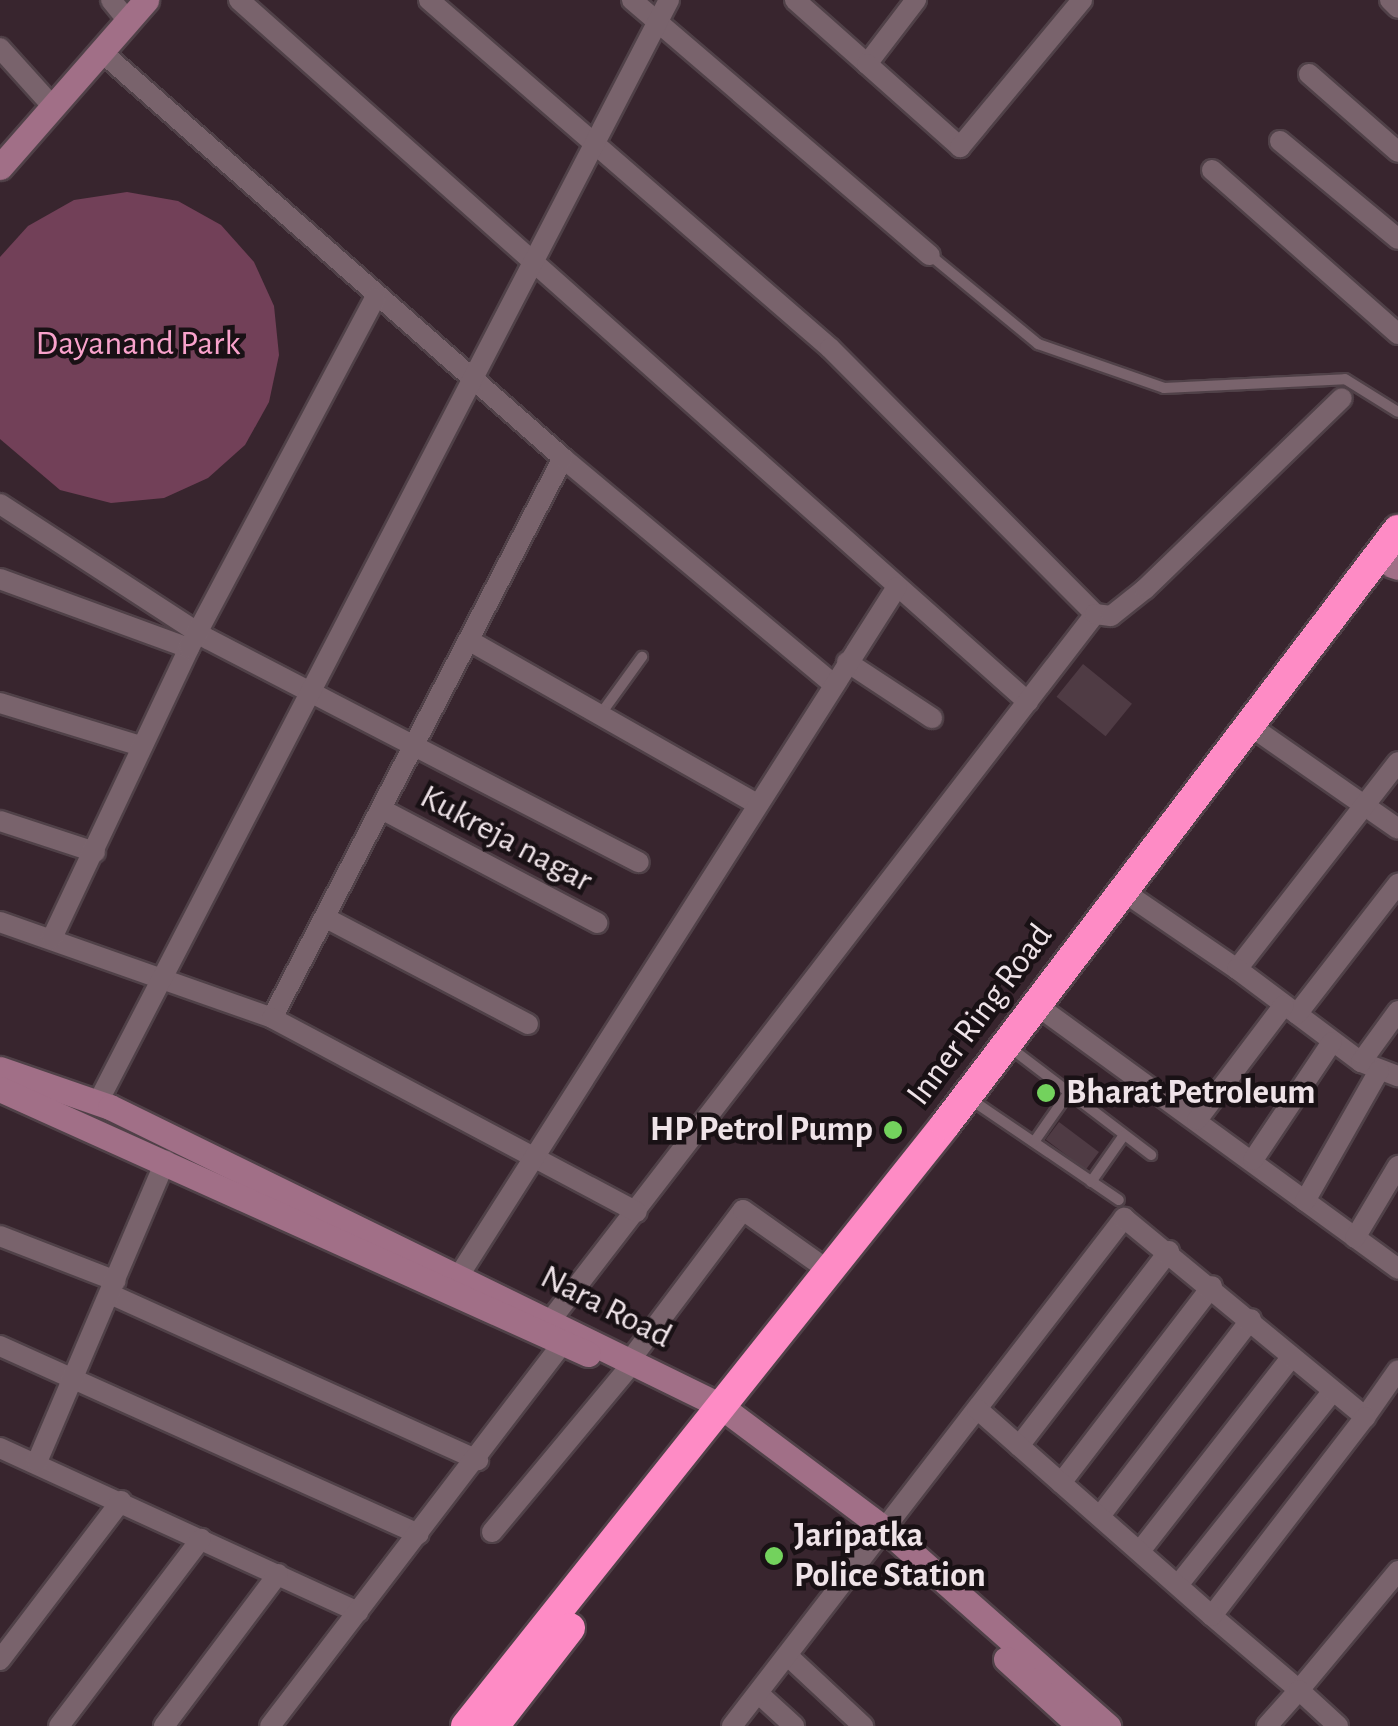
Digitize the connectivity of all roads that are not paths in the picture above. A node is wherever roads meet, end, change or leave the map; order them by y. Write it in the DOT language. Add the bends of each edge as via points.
graph roads {
  1 [pos="111,0"];
  2 [pos="146,0"];
  3 [pos="239,0"];
  4 [pos="429,0"];
  5 [pos="632,0"];
  6 [pos="669,0"];
  7 [pos="795,0"];
  8 [pos="916,0"];
  9 [pos="1082,0"];
  10 [pos="1390,0"];
  11 [pos="1398,8"];
  12 [pos="129,22"];
  13 [pos="658,22"];
  14 [pos="0,48"];
  15 [pos="104,54"];
  16 [pos="867,64"];
  17 [pos="1309,74"];
  18 [pos="54,108"];
  19 [pos="1280,142"];
  20 [pos="594,144"];
  21 [pos="1398,152"];
  22 [pos="0,167"];
  23 [pos="1212,170"];
  24 [pos="1398,239"];
  25 [pos="930,255"];
  26 [pos="530,265"];
  27 [pos="374,298"];
  28 [pos="1398,334"];
  29 [pos="470,385"];
  30 [pos="1342,398"];
  31 [pos="1398,412"];
  32 [pos="563,458"];
  33 [pos="0,504"];
  34 [pos="1398,530"];
  35 [pos="1396,563"];
  36 [pos="0,579"];
  37 [pos="897,587"];
  38 [pos="1095,614"];
  39 [pos="194,640"];
  40 [pos="470,641"];
  41 [pos="642,657"];
  42 [pos="848,662"];
  43 [pos="833,684"];
  44 [pos="313,687"];
  45 [pos="1028,702"];
  46 [pos="0,703"];
  47 [pos="600,715"];
  48 [pos="932,718"];
  49 [pos="1260,732"];
  50 [pos="419,743"];
  51 [pos="140,746"];
  52 [pos="1398,762"];
  53 [pos="754,803"];
  54 [pos="1365,804"];
  55 [pos="385,811"];
  56 [pos="0,820"];
  57 [pos="1398,829"];
  58 [pos="95,852"];
  59 [pos="639,862"];
  60 [pos="1398,884"];
  61 [pos="1133,898"];
  62 [pos="326,918"];
  63 [pos="0,922"];
  64 [pos="597,924"];
  65 [pos="52,938"];
  66 [pos="1238,969"];
  67 [pos="166,978"];
  68 [pos="1290,1009"];
  69 [pos="1398,1011"];
  70 [pos="1046,1012"];
  71 [pos="272,1018"];
  72 [pos="528,1024"];
  73 [pos="1332,1042"];
  74 [pos="1016,1052"];
  75 [pos="0,1068"];
  76 [pos="1379,1070"];
  77 [pos="0,1089"];
  78 [pos="1068,1092"];
  79 [pos="98,1102"];
  80 [pos="978,1105"];
  81 [pos="1197,1120"];
  82 [pos="1124,1135"];
  83 [pos="1034,1142"];
  84 [pos="533,1155"];
  85 [pos="1151,1155"];
  86 [pos="166,1160"];
  87 [pos="1253,1160"];
  88 [pos="1398,1166"];
  89 [pos="1091,1182"];
  90 [pos="1118,1200"];
  91 [pos="1306,1201"];
  92 [pos="637,1212"];
  93 [pos="0,1236"];
  94 [pos="1355,1238"];
  95 [pos="1169,1251"];
  96 [pos="1398,1268"];
  97 [pos="829,1270"];
  98 [pos="460,1274"];
  99 [pos="1212,1286"];
  100 [pos="113,1288"];
  101 [pos="553,1317"];
  102 [pos="1251,1319"];
  103 [pos="563,1342"];
  104 [pos="0,1346"];
  105 [pos="1292,1358"];
  106 [pos="628,1365"];
  107 [pos="1398,1370"];
  108 [pos="73,1376"];
  109 [pos="1332,1393"];
  110 [pos="977,1409"];
  111 [pos="1365,1417"];
  112 [pos="722,1418"];
  113 [pos="1019,1446"];
  114 [pos="0,1448"];
  115 [pos="478,1460"];
  116 [pos="37,1462"];
  117 [pos="1060,1483"];
  118 [pos="121,1501"];
  119 [pos="1100,1516"];
  120 [pos="492,1532"];
  121 [pos="419,1534"];
  122 [pos="880,1536"];
  123 [pos="200,1539"];
  124 [pos="1140,1551"];
  125 [pos="1398,1571"];
  126 [pos="278,1574"];
  127 [pos="1178,1585"];
  128 [pos="358,1612"];
  129 [pos="1212,1616"];
  130 [pos="788,1656"];
  131 [pos="0,1660"];
  132 [pos="1300,1690"];
  133 [pos="758,1693"];
  134 [pos="60,1726"];
  135 [pos="164,1726"];
  136 [pos="270,1726"];
  137 [pos="466,1726"];
  138 [pos="494,1726"];
  139 [pos="732,1726"];
  140 [pos="794,1726"];
  141 [pos="863,1726"];
  142 [pos="1080,1726"];
  143 [pos="1108,1726"];
  144 [pos="1267,1726"];
  145 [pos="1338,1726"];
  1 -- 12 [label="street"];
  2 -- 12 [label="main road"];
  3 -- 26 [label="street"];
  4 -- 20 [label="street"];
  5 -- 13 [label="street"];
  6 -- 13 [label="street"];
  7 -- 16 [label="street"];
  8 -- 16 [label="street"];
  9 -- 16 [label="street" via="960,147"];
  10 -- 11 [label="street"];
  12 -- 15 [label="main road"];
  13 -- 20 [label="street"];
  13 -- 25 [label="street"];
  14 -- 18 [label="street"];
  15 -- 18 [label="main road"];
  15 -- 27 [label="street"];
  17 -- 21 [label="street"];
  18 -- 22 [label="main road"];
  19 -- 24 [label="street"];
  20 -- 26 [label="street"];
  20 -- 38 [label="street" via="830,348"];
  23 -- 28 [label="street"];
  25 -- 31 [label="lane" via="1038,344 1164,388 1345,379"];
  26 -- 29 [label="street"];
  26 -- 37 [label="street"];
  27 -- 29 [label="street"];
  27 -- 39 [label="street"];
  29 -- 32 [label="street"];
  29 -- 44 [label="street"];
  30 -- 38 [label="street" via="1145,589 1111,616"];
  32 -- 40 [label="street"];
  32 -- 43 [label="street"];
  33 -- 39 [label="street"];
  34 -- 97 [label="highway, Inner Ring Road"];
  35 -- 49 [label="highway, Inner Ring Road"];
  36 -- 39 [label="street"];
  37 -- 42 [label="street"];
  37 -- 45 [label="street"];
  38 -- 45 [label="street"];
  39 -- 44 [label="street"];
  39 -- 51 [label="street"];
  40 -- 47 [label="street"];
  40 -- 50 [label="street"];
  41 -- 47 [label="lane"];
  42 -- 43 [label="street"];
  42 -- 48 [label="street"];
  43 -- 53 [label="street"];
  44 -- 50 [label="street"];
  44 -- 67 [label="street"];
  45 -- 92 [label="street"];
  46 -- 51 [label="street"];
  47 -- 53 [label="street"];
  49 -- 54 [label="street"];
  49 -- 61 [label="highway, Inner Ring Road"];
  50 -- 55 [label="street"];
  50 -- 59 [label="street"];
  51 -- 58 [label="street"];
  52 -- 54 [label="street"];
  53 -- 84 [label="street"];
  54 -- 57 [label="street"];
  54 -- 66 [label="street"];
  55 -- 62 [label="street"];
  55 -- 64 [label="street, Kukreja nagar"];
  56 -- 58 [label="street"];
  58 -- 65 [label="street"];
  60 -- 68 [label="street"];
  61 -- 66 [label="street"];
  61 -- 70 [label="highway, Inner Ring Road"];
  62 -- 71 [label="street"];
  62 -- 72 [label="street"];
  63 -- 65 [label="street"];
  65 -- 67 [label="street"];
  66 -- 68 [label="street"];
  67 -- 71 [label="street"];
  67 -- 79 [label="street"];
  68 -- 73 [label="street"];
  68 -- 81 [label="street"];
  69 -- 76 [label="street"];
  70 -- 74 [label="highway, Inner Ring Road"];
  70 -- 81 [label="street"];
  71 -- 84 [label="street"];
  73 -- 76 [label="street"];
  73 -- 87 [label="street"];
  74 -- 78 [label="lane"];
  74 -- 80 [label="highway, Inner Ring Road"];
  75 -- 79 [label="main road, Nara Road"];
  76 -- 91 [label="street"];
  77 -- 86 [label="main road, Nara Road"];
  78 -- 82 [label="lane"];
  78 -- 83 [label="lane"];
  79 -- 98 [label="main road, Nara Road"];
  80 -- 83 [label="lane"];
  80 -- 112 [label="highway, Inner Ring Road"];
  81 -- 87 [label="street"];
  82 -- 85 [label="lane"];
  82 -- 89 [label="lane"];
  83 -- 89 [label="lane"];
  84 -- 92 [label="street"];
  84 -- 98 [label="street"];
  86 -- 100 [label="street"];
  86 -- 103 [label="main road, Nara Road"];
  87 -- 91 [label="street"];
  88 -- 94 [label="street"];
  89 -- 90 [label="lane"];
  91 -- 94 [label="street"];
  92 -- 101 [label="street"];
  93 -- 100 [label="street"];
  94 -- 96 [label="street"];
  95 -- 99 [label="street"];
  95 -- 110 [label="street" via="1132,1220 1115,1223"];
  95 -- 113 [label="street"];
  97 -- 106 [label="street" via="743,1210"];
  97 -- 112 [label="highway, Inner Ring Road"];
  98 -- 101 [label="main road, Nara Road"];
  99 -- 102 [label="street"];
  99 -- 117 [label="street"];
  100 -- 108 [label="street"];
  100 -- 115 [label="street"];
  101 -- 106 [label="main road, Nara Road"];
  102 -- 105 [label="street"];
  102 -- 119 [label="street"];
  103 -- 106 [label="main road, Nara Road"];
  103 -- 115 [label="street"];
  104 -- 108 [label="street"];
  105 -- 109 [label="street"];
  105 -- 124 [label="street"];
  106 -- 112 [label="main road, Nara Road"];
  106 -- 120 [label="street"];
  107 -- 111 [label="street"];
  108 -- 116 [label="street"];
  108 -- 121 [label="street"];
  109 -- 111 [label="street"];
  109 -- 127 [label="street"];
  110 -- 113 [label="street"];
  110 -- 122 [label="street"];
  111 -- 129 [label="street"];
  112 -- 122 [label="main road, Nara Road"];
  112 -- 137 [label="highway, Inner Ring Road"];
  112 -- 138 [label="highway, Inner Ring Road"];
  113 -- 117 [label="street"];
  114 -- 116 [label="street"];
  115 -- 121 [label="street"];
  116 -- 118 [label="street"];
  117 -- 119 [label="street"];
  118 -- 123 [label="street"];
  118 -- 131 [label="street"];
  119 -- 124 [label="street"];
  121 -- 128 [label="street"];
  122 -- 130 [label="street"];
  122 -- 142 [label="main road, Nara Road"];
  122 -- 143 [label="main road, Nara Road"];
  123 -- 126 [label="street"];
  123 -- 134 [label="street"];
  124 -- 127 [label="street"];
  125 -- 132 [label="street"];
  126 -- 128 [label="street"];
  126 -- 135 [label="street"];
  127 -- 129 [label="street"];
  128 -- 136 [label="street"];
  129 -- 132 [label="street"];
  130 -- 133 [label="street"];
  130 -- 141 [label="street"];
  132 -- 144 [label="street"];
  132 -- 145 [label="street"];
  133 -- 139 [label="street"];
  133 -- 140 [label="street"];
}
